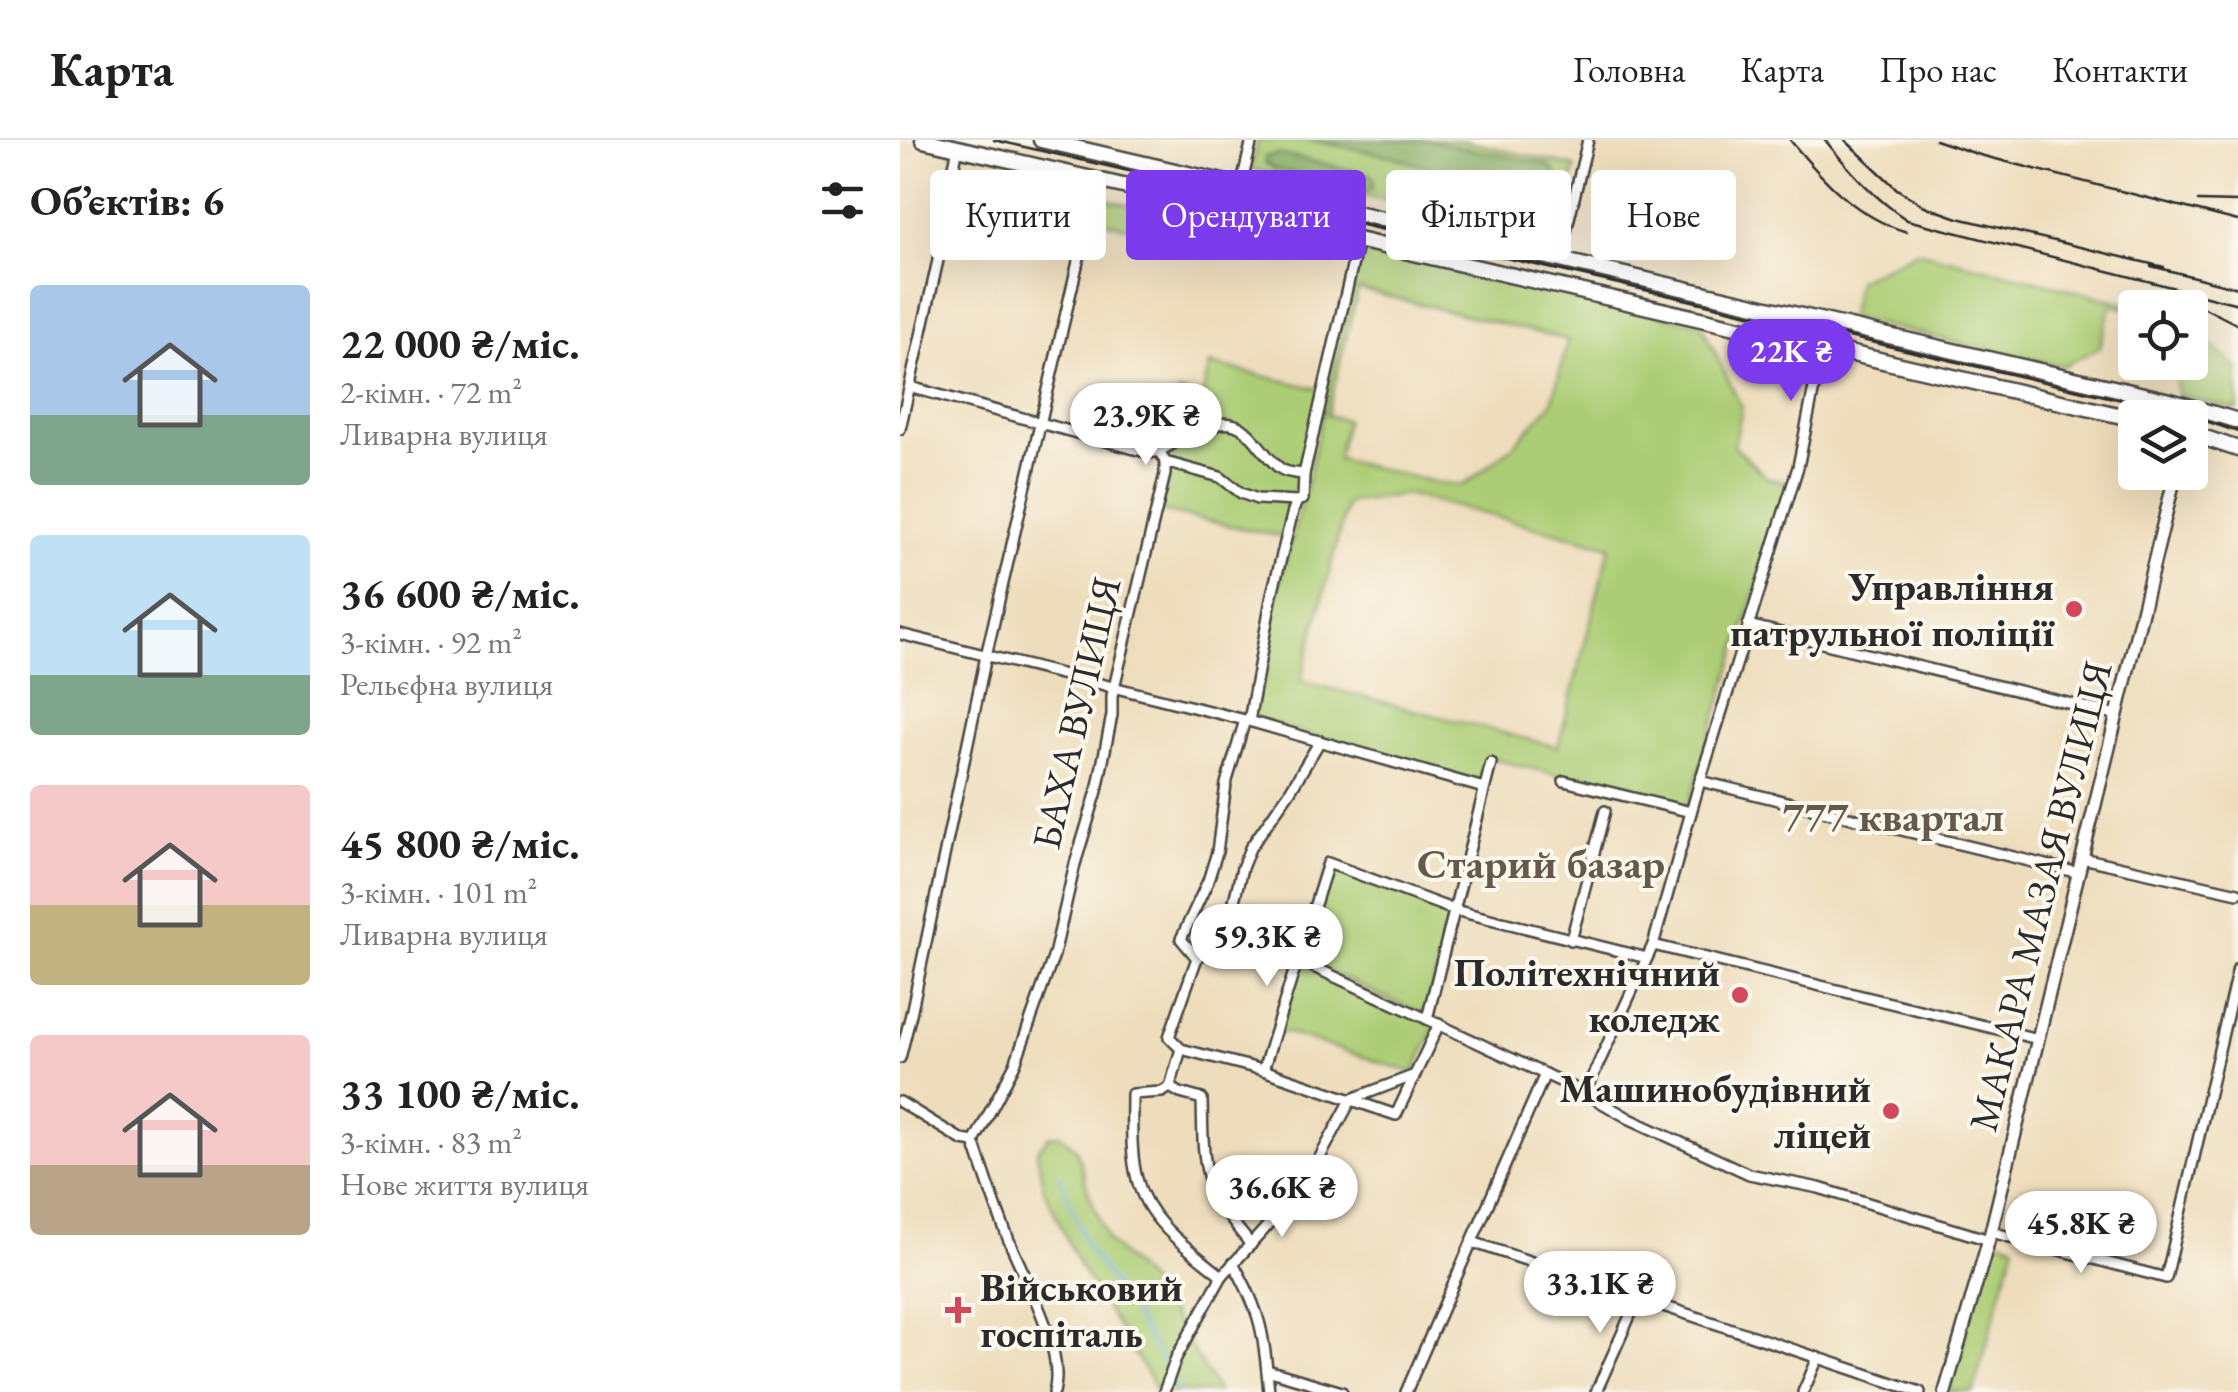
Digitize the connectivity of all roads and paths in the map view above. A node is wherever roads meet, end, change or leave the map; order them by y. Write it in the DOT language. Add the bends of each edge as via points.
graph roads {
  1 [pos="923,140"];
  2 [pos="1041,140"];
  3 [pos="1252,140"];
  4 [pos="1588,140"];
  5 [pos="958,148"];
  6 [pos="1054,170"];
  7 [pos="1182,170"];
  8 [pos="1245,170"];
  9 [pos="1571,213"];
  10 [pos="1366,242"];
  11 [pos="1078,260"];
  12 [pos="1353,260"];
  13 [pos="1560,260"];
  14 [pos="1828,322"];
  15 [pos="1822,348"];
  16 [pos="910,387"];
  17 [pos="2143,400"];
  18 [pos="2208,415"];
  19 [pos="2118,416"];
  20 [pos="2238,422"];
  21 [pos="1040,424"];
  22 [pos="900,429"];
  23 [pos="2208,439"];
  24 [pos="2238,449"];
  25 [pos="1160,451"];
  26 [pos="1165,462"];
  27 [pos="1304,474"];
  28 [pos="2172,490"];
  29 [pos="1296,501"];
  30 [pos="1748,626"];
  31 [pos="900,634"];
  32 [pos="986,656"];
  33 [pos="1114,687"];
  34 [pos="2118,715"];
  35 [pos="1247,721"];
  36 [pos="1320,741"];
  37 [pos="1491,763"];
  38 [pos="1564,781"];
  39 [pos="1700,781"];
  40 [pos="1484,788"];
  41 [pos="1605,811"];
  42 [pos="1691,812"];
  43 [pos="2082,858"];
  44 [pos="2079,873"];
  45 [pos="2238,893"];
  46 [pos="1454,910"];
  47 [pos="1226,934"];
  48 [pos="1571,940"];
  49 [pos="1653,945"];
  50 [pos="1196,958"];
  51 [pos="1647,958"];
  52 [pos="1296,959"];
  53 [pos="2238,968"];
  54 [pos="1427,1018"];
  55 [pos="1438,1024"];
  56 [pos="2038,1038"];
  57 [pos="1182,1049"];
  58 [pos="900,1058"];
  59 [pos="1263,1070"];
  60 [pos="1545,1074"];
  61 [pos="1415,1075"];
  62 [pos="1170,1087"];
  63 [pos="1585,1093"];
  64 [pos="1350,1100"];
  65 [pos="900,1102"];
  66 [pos="974,1142"];
  67 [pos="1990,1236"];
  68 [pos="1472,1242"];
  69 [pos="1251,1245"];
  70 [pos="1233,1264"];
  71 [pos="1222,1276"];
  72 [pos="1638,1298"];
  73 [pos="1818,1358"];
  74 [pos="1267,1370"];
  75 [pos="1165,1390"];
  76 [pos="1054,1392"];
  77 [pos="1269,1392"];
  78 [pos="1342,1392"];
  79 [pos="1406,1392"];
  80 [pos="1596,1392"];
  81 [pos="1803,1392"];
  82 [pos="1920,1392"];
  83 [pos="1945,1392"];
  1 -- 5 [label="main road"];
  2 -- 7 [label="main road"];
  3 -- 8 [label="street"];
  4 -- 9 [label="street"];
  5 -- 6 [label="main road"];
  5 -- 16 [label="street"];
  10 -- 15 [label="main road"];
  11 -- 21 [label="street"];
  12 -- 27 [label="street"];
  13 -- 14 [label="main road"];
  14 -- 15 [label="main road"];
  14 -- 17 [label="main road"];
  15 -- 19 [label="main road"];
  15 -- 30 [label="street" via="1798,467"];
  16 -- 21 [label="street"];
  16 -- 22 [label="street"];
  18 -- 20 [label="main road"];
  21 -- 25 [label="street"];
  21 -- 32 [label="street"];
  23 -- 24 [label="main road"];
  25 -- 26 [label="street"];
  25 -- 27 [label="street" via="1228,424 1246,431 1282,470"];
  26 -- 29 [label="street" via="1220,477 1256,499"];
  26 -- 33 [label="street, БАХА ВУЛИЦЯ"];
  27 -- 29 [label="street" via="1303,499"];
  28 -- 34 [label="main road, МАКАРА МАЗАЯ ВУЛИЦЯ"];
  29 -- 35 [label="street"];
  30 -- 34 [label="street"];
  30 -- 39 [label="street"];
  31 -- 32 [label="street"];
  32 -- 33 [label="street"];
  32 -- 58 [label="street"];
  33 -- 35 [label="street"];
  33 -- 66 [label="street, БАХА ВУЛИЦЯ" via="1097,791 1054,955 1015,1064"];
  34 -- 43 [label="main road, МАКАРА МАЗАЯ ВУЛИЦЯ"];
  35 -- 36 [label="street"];
  35 -- 50 [label="street" via="1226,784 1208,881 1182,939"];
  36 -- 40 [label="street"];
  36 -- 47 [label="street" via="1250,848"];
  37 -- 40 [label="street"];
  38 -- 42 [label="street"];
  39 -- 42 [label="street"];
  39 -- 44 [label="street"];
  40 -- 46 [label="street"];
  41 -- 48 [label="street"];
  42 -- 49 [label="street"];
  43 -- 44 [label="main road, МАКАРА МАЗАЯ ВУЛИЦЯ"];
  43 -- 45 [label="street"];
  44 -- 56 [label="main road, МАКАРА МАЗАЯ ВУЛИЦЯ"];
  46 -- 48 [label="street"];
  46 -- 52 [label="street" via="1328,863"];
  46 -- 54 [label="street"];
  47 -- 50 [label="street"];
  47 -- 52 [label="street"];
  48 -- 51 [label="street"];
  49 -- 51 [label="street"];
  49 -- 56 [label="street"];
  50 -- 57 [label="street" via="1168,1037"];
  51 -- 63 [label="street"];
  52 -- 54 [label="street"];
  52 -- 59 [label="street"];
  53 -- 67 [label="street" via="2166,1278"];
  54 -- 55 [label="street"];
  55 -- 60 [label="street"];
  55 -- 61 [label="street"];
  56 -- 67 [label="main road, МАКАРА МАЗАЯ ВУЛИЦЯ"];
  57 -- 59 [label="street"];
  57 -- 62 [label="street"];
  59 -- 64 [label="street"];
  60 -- 63 [label="street"];
  60 -- 68 [label="street"];
  61 -- 64 [label="street"];
  61 -- 64 [label="street" via="1396,1115"];
  62 -- 69 [label="street" via="1202,1099 1214,1192"];
  62 -- 71 [label="street" via="1132,1094 1136,1178 1154,1216"];
  63 -- 67 [label="street" via="1749,1174"];
  64 -- 69 [label="street" via="1292,1200"];
  65 -- 66 [label="street"];
  66 -- 76 [label="street" via="1041,1312 1058,1374"];
  67 -- 83 [label="main road, МАКАРА МАЗАЯ ВУЛИЦЯ"];
  68 -- 72 [label="street"];
  68 -- 79 [label="street"];
  69 -- 70 [label="street"];
  70 -- 71 [label="street"];
  70 -- 74 [label="street" via="1261,1322"];
  71 -- 75 [label="street"];
  72 -- 73 [label="street"];
  72 -- 80 [label="street"];
  73 -- 81 [label="street"];
  73 -- 82 [label="street"];
  74 -- 77 [label="street"];
  74 -- 78 [label="street"];
}
